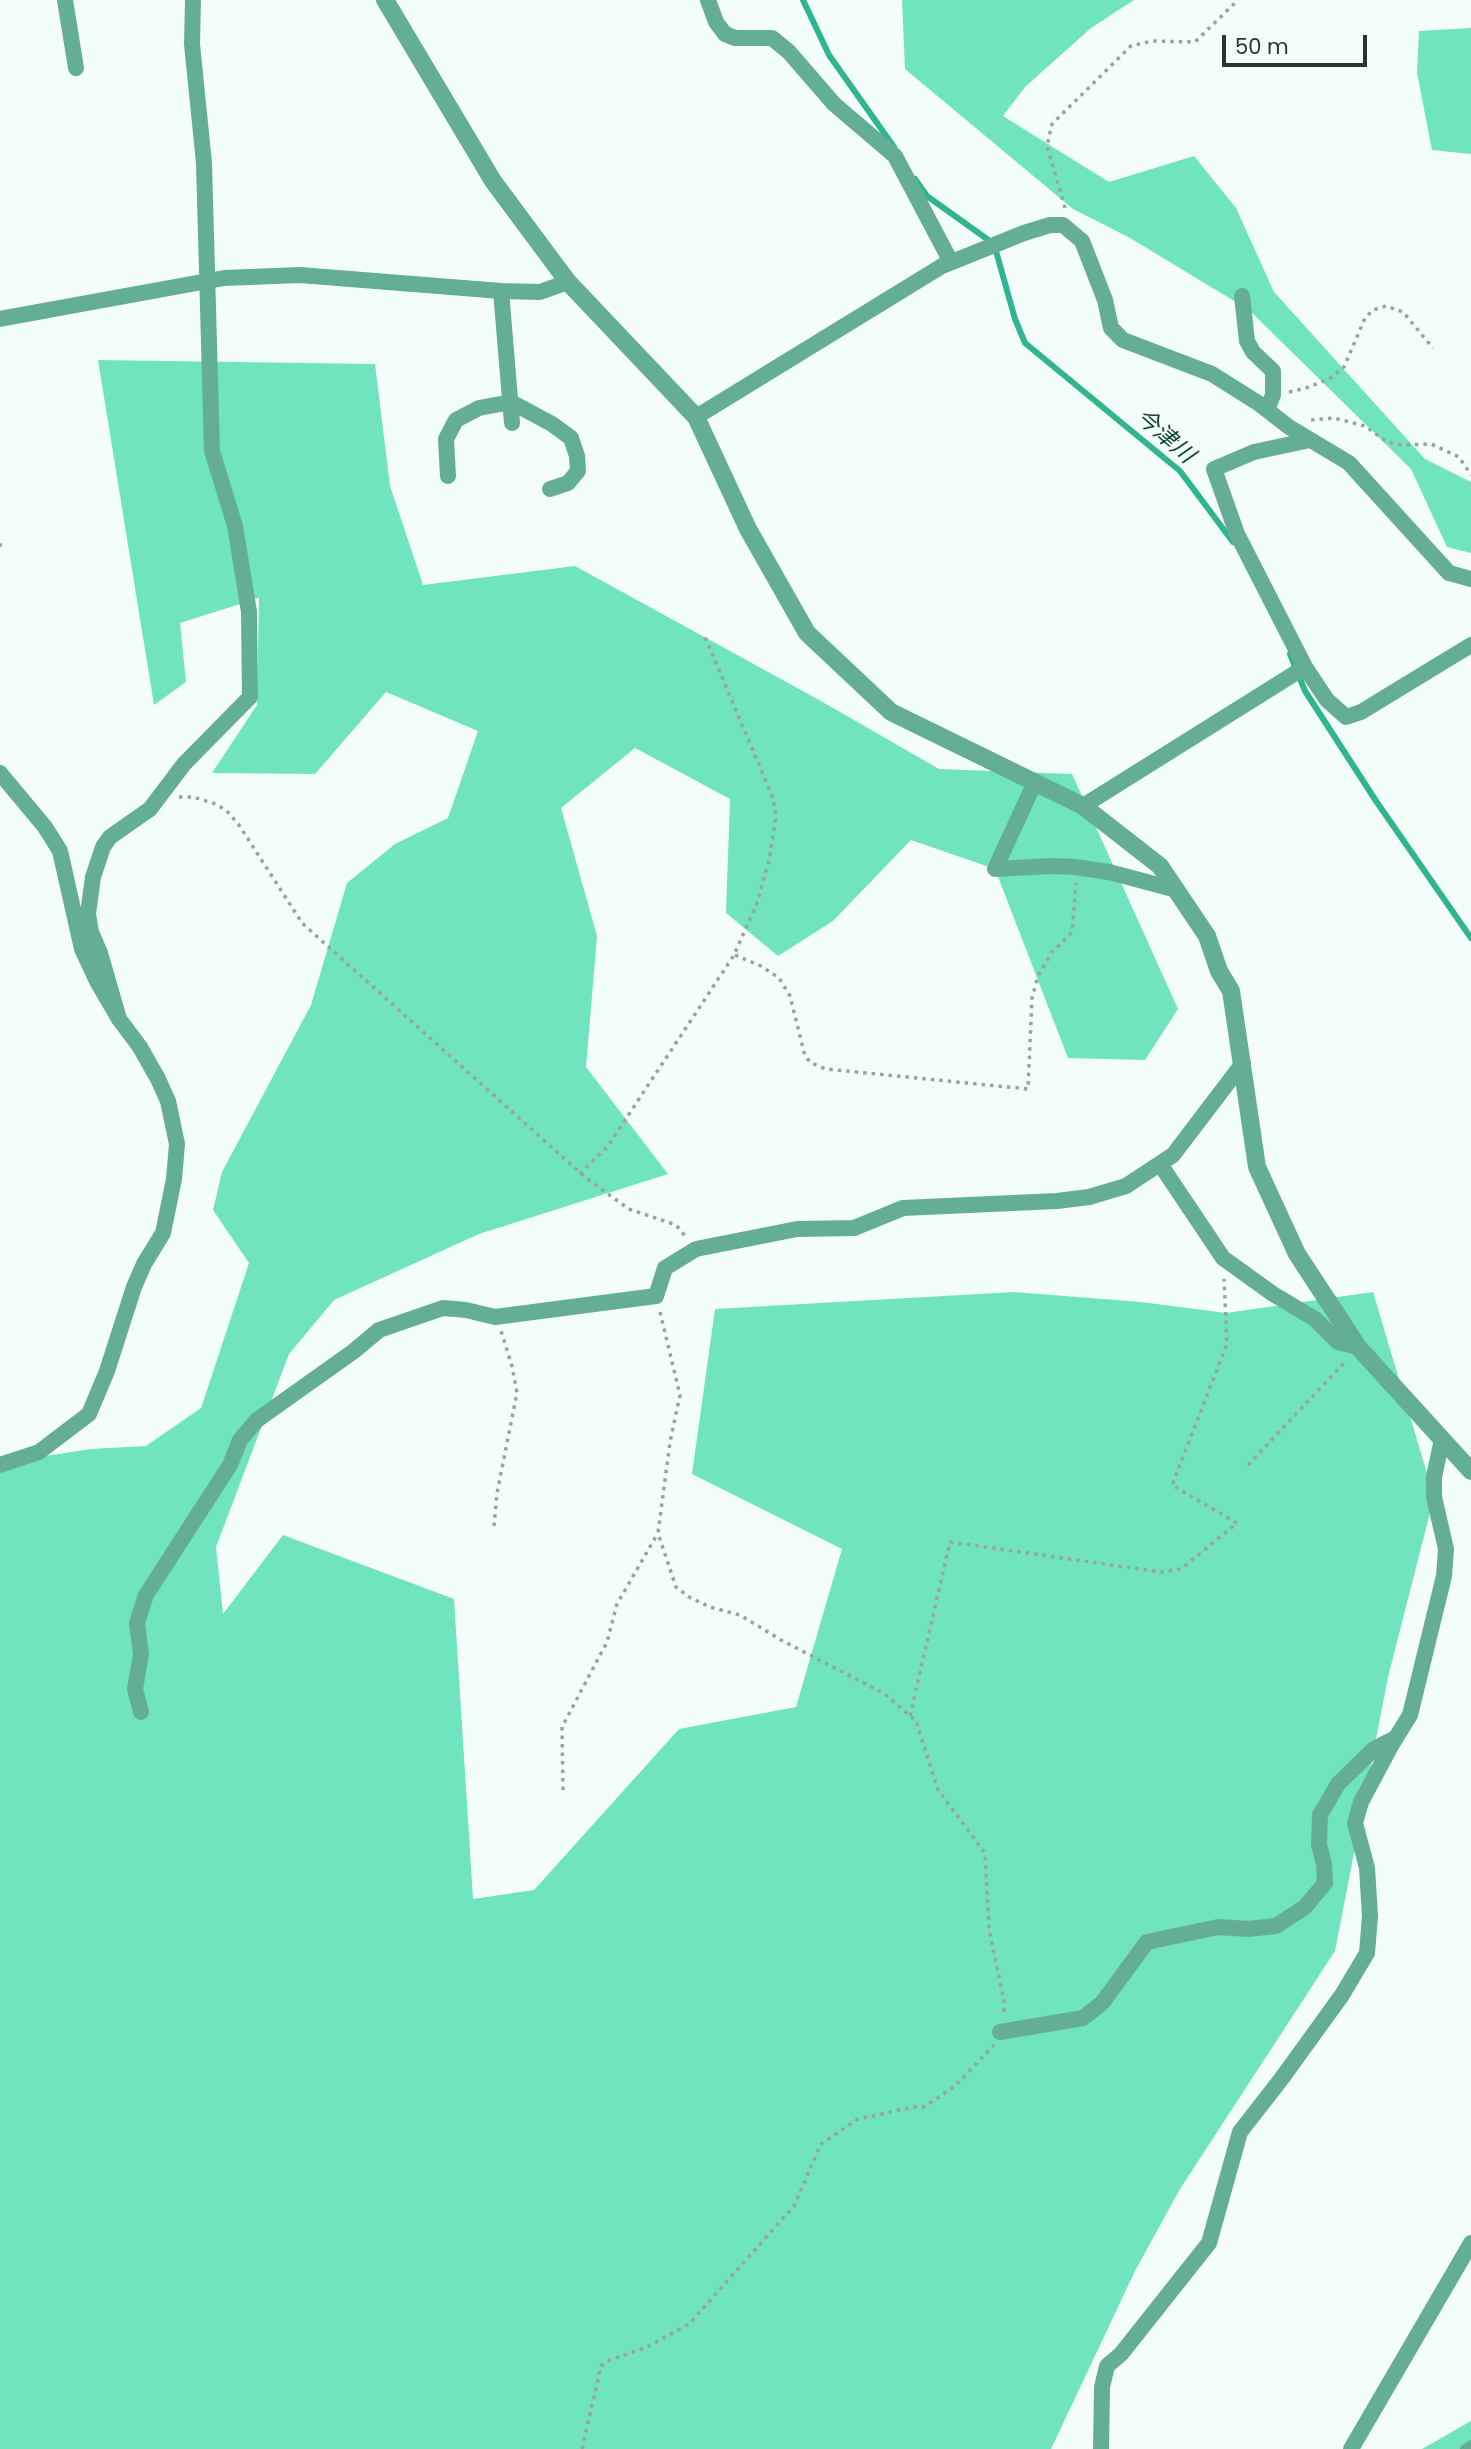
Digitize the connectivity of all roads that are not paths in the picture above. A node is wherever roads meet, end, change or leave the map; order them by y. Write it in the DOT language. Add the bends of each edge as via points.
graph roads {
  1 [pos="65,0"];
  2 [pos="193,0"];
  3 [pos="385,0"];
  4 [pos="708,0"];
  5 [pos="76,68"];
  6 [pos="951,262"];
  7 [pos="206,282"];
  8 [pos="568,282"];
  9 [pos="501,291"];
  10 [pos="1242,296"];
  11 [pos="0,320"];
  12 [pos="511,402"];
  13 [pos="1270,402"];
  14 [pos="696,417"];
  15 [pos="512,423"];
  16 [pos="1310,440"];
  17 [pos="448,476"];
  18 [pos="550,489"];
  19 [pos="1471,579"];
  20 [pos="1471,645"];
  21 [pos="1305,667"];
  22 [pos="0,774"];
  23 [pos="1035,782"];
  24 [pos="1083,806"];
  25 [pos="1177,890"];
  26 [pos="119,1019"];
  27 [pos="1244,1063"];
  28 [pos="1160,1164"];
  29 [pos="1358,1347"];
  30 [pos="1442,1439"];
  31 [pos="0,1465"];
  32 [pos="1471,1471"];
  33 [pos="141,1713"];
  34 [pos="1396,1738"];
  35 [pos="1000,2032"];
  36 [pos="1471,2243"];
  37 [pos="1471,2444"];
  38 [pos="1101,2449"];
  39 [pos="1352,2449"];
  40 [pos="1464,2449"];
  1 -- 5 [label="street"];
  2 -- 7 [label="street"];
  3 -- 8 [label="street" via="493,181"];
  4 -- 6 [label="street" via="725,34 772,38 834,104 895,156"];
  6 -- 13 [label="street" via="1024,233 1063,225 1082,241 1111,328 1123,340"];
  6 -- 14 [label="street"];
  7 -- 9 [label="street" via="300,275"];
  7 -- 11 [label="street"];
  7 -- 26 [label="street" via="212,452 235,526 249,612 250,697 184,764 150,809 103,847 88,914"];
  8 -- 9 [label="street" via="540,292"];
  8 -- 14 [label="street"];
  9 -- 12 [label="street"];
  10 -- 13 [label="street" via="1247,341 1273,371"];
  12 -- 15 [label="street"];
  12 -- 17 [label="street" via="479,408 456,420 446,439"];
  12 -- 18 [label="street" via="571,438 578,471 568,483"];
  13 -- 16 [label="street" via="1284,423"];
  14 -- 23 [label="street" via="748,529 807,633 891,712"];
  16 -- 19 [label="street" via="1349,463 1448,573"];
  16 -- 21 [label="street" via="1254,452 1214,469 1237,534"];
  20 -- 21 [label="street" via="1346,717 1326,700"];
  21 -- 24 [label="street"];
  22 -- 26 [label="street" via="60,851 82,949"];
  23 -- 24 [label="street"];
  23 -- 25 [label="street" via="995,869 1083,868"];
  24 -- 25 [label="street" via="1160,866"];
  25 -- 27 [label="street" via="1207,936 1231,990"];
  26 -- 31 [label="street" via="158,1079 174,1122 174,1179 163,1233 134,1287 89,1414 39,1452"];
  27 -- 28 [label="street" via="1173,1155"];
  27 -- 29 [label="street" via="1257,1167 1297,1254"];
  28 -- 29 [label="street" via="1223,1258 1315,1319 1338,1342"];
  28 -- 33 [label="street" via="1126,1186 1089,1197 903,1208 854,1228 797,1229 696,1249 665,1268 656,1296 495,1317 443,1308 379,1330 257,1420 240,1440 230,1465 146,1595 137,1623 141,1654 135,1689"];
  29 -- 30 [label="street"];
  30 -- 32 [label="street"];
  30 -- 34 [label="street" via="1434,1497 1446,1549 1444,1576 1410,1715"];
  34 -- 35 [label="street" via="1374,1749 1338,1784 1321,1815 1319,1845 1325,1883 1305,1906 1276,1926 1248,1930 1217,1927 1147,1942 1102,2003 1083,2018"];
  34 -- 38 [label="street" via="1355,1823 1367,1868 1367,1953 1335,2006 1240,2132 1209,2243 1107,2367 1102,2387"];
  36 -- 39 [label="street"];
  37 -- 40 [label="lane"];
}
